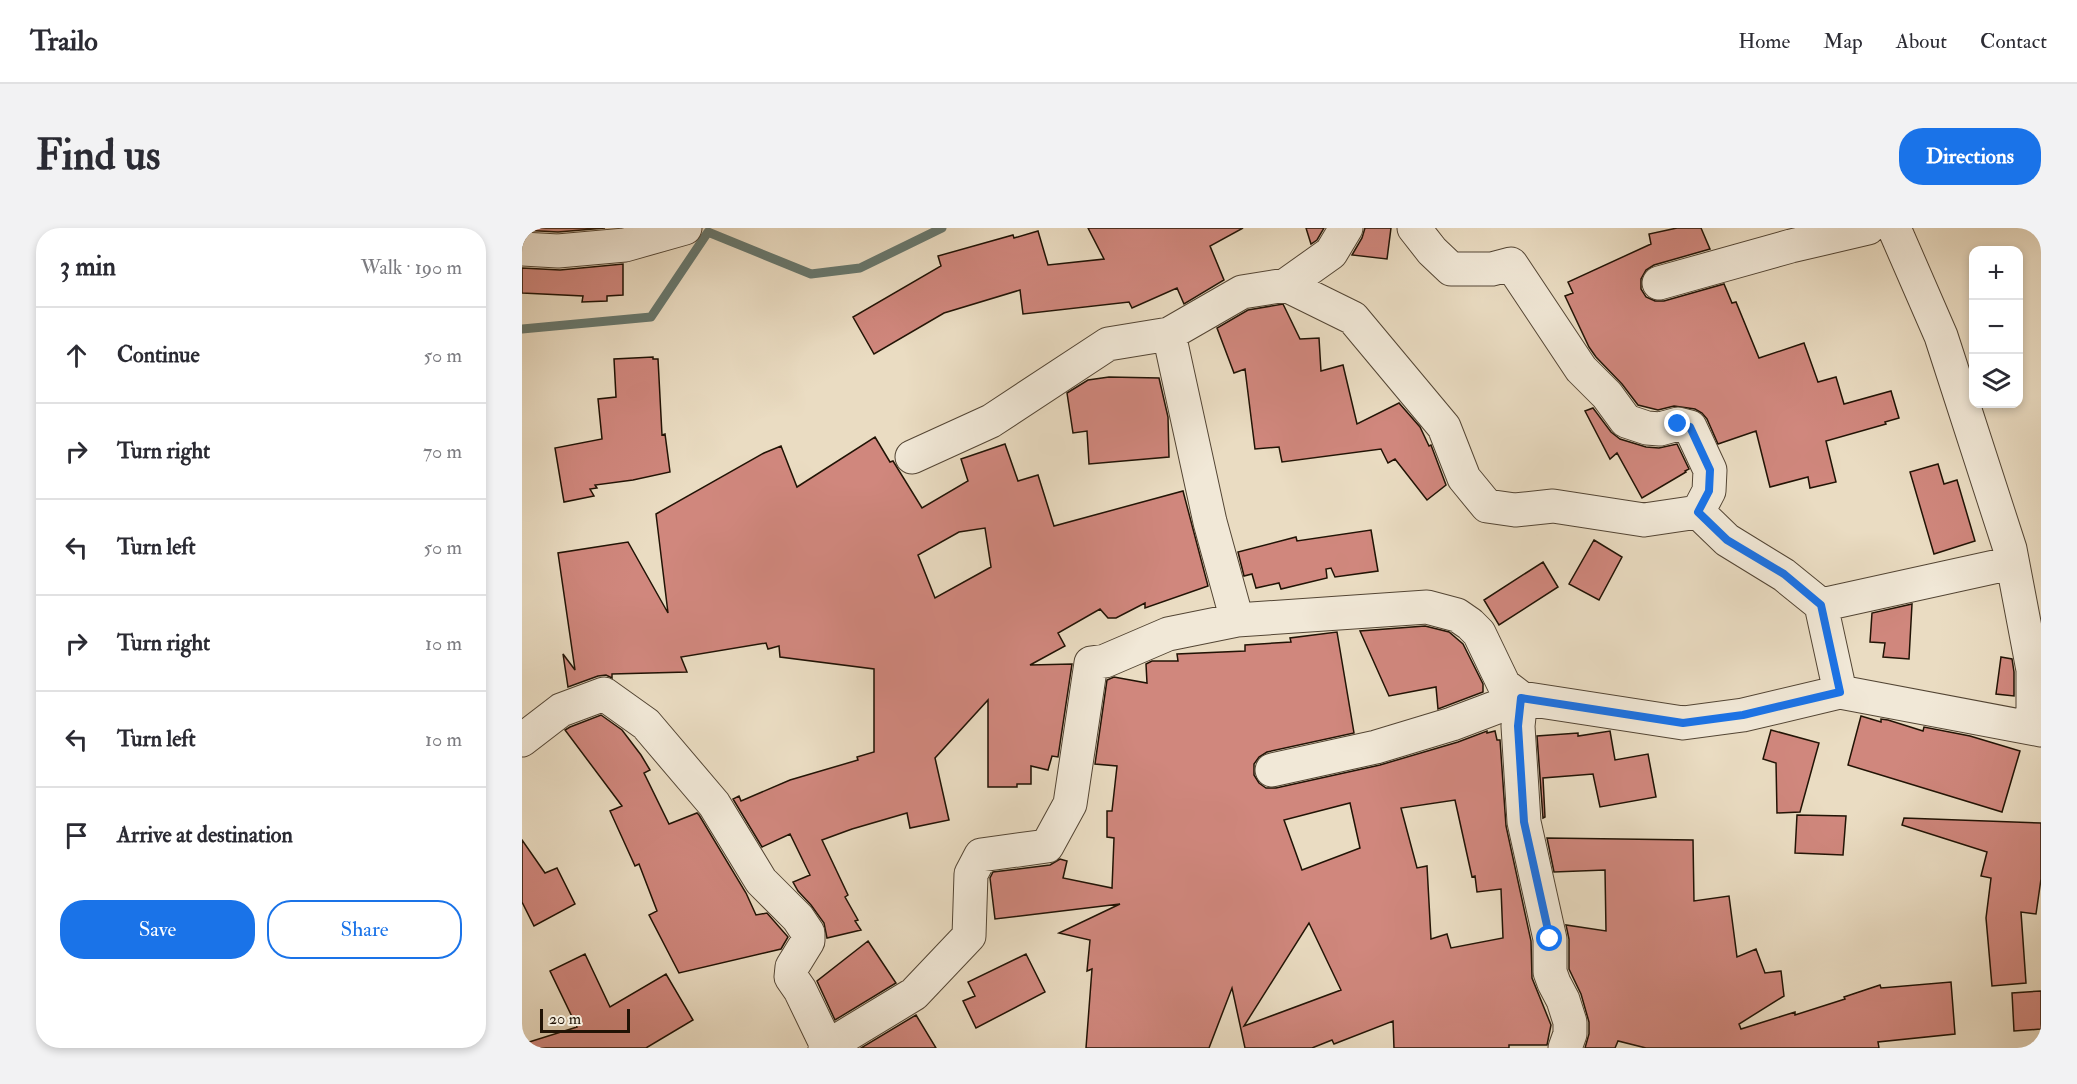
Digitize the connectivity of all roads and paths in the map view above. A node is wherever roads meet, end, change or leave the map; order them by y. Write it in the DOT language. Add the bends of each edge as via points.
graph roads {
  1 [pos="685,228"];
  2 [pos="1346,228"];
  3 [pos="1414,228"];
  4 [pos="1869,228"];
  5 [pos="1894,228"];
  6 [pos="522,249"];
  7 [pos="1659,282"];
  8 [pos="1286,285"];
  9 [pos="1169,334"];
  10 [pos="912,458"];
  11 [pos="1698,512"];
  12 [pos="2012,563"];
  13 [pos="1821,605"];
  14 [pos="1237,620"];
  15 [pos="1840,692"];
  16 [pos="1521,698"];
  17 [pos="2037,729"];
  18 [pos="522,740"];
  19 [pos="1272,770"];
  20 [pos="826,1047"];
  21 [pos="1565,1048"];
  1 -- 6 [label="street" via="625,245"];
  2 -- 8 [label="street" via="1331,253"];
  3 -- 11 [label="street" via="1451,269 1492,269 1511,264 1581,369 1608,395 1626,422 1647,428 1678,424 1690,427 1710,470 1709,491"];
  4 -- 7 [label="street"];
  5 -- 12 [label="street" via="1941,336"];
  8 -- 9 [label="street" via="1242,292"];
  8 -- 11 [label="street" via="1353,318 1444,427 1464,478 1487,506 1515,510 1553,506 1644,520"];
  9 -- 10 [label="street" via="1108,345 991,421"];
  9 -- 14 [label="street" via="1210,522"];
  11 -- 13 [label="street" via="1727,540 1784,574"];
  12 -- 13 [label="street"];
  12 -- 17 [label="street" via="2033,670"];
  13 -- 15 [label="street"];
  14 -- 16 [label="street" via="1427,607 1457,615 1479,633 1504,685"];
  14 -- 20 [label="street" via="1168,634 1105,661 1091,663 1070,804 1047,846 981,855 971,874 969,936 914,994"];
  15 -- 16 [label="street" via="1743,715 1683,723"];
  15 -- 17 [label="street"];
  16 -- 19 [label="street" via="1387,744"];
  16 -- 21 [label="street" via="1518,726 1524,822 1550,939 1550,972 1570,1022"];
  18 -- 20 [label="street" via="561,710 604,694 646,724 714,804 761,881 808,933 791,977"];
}
